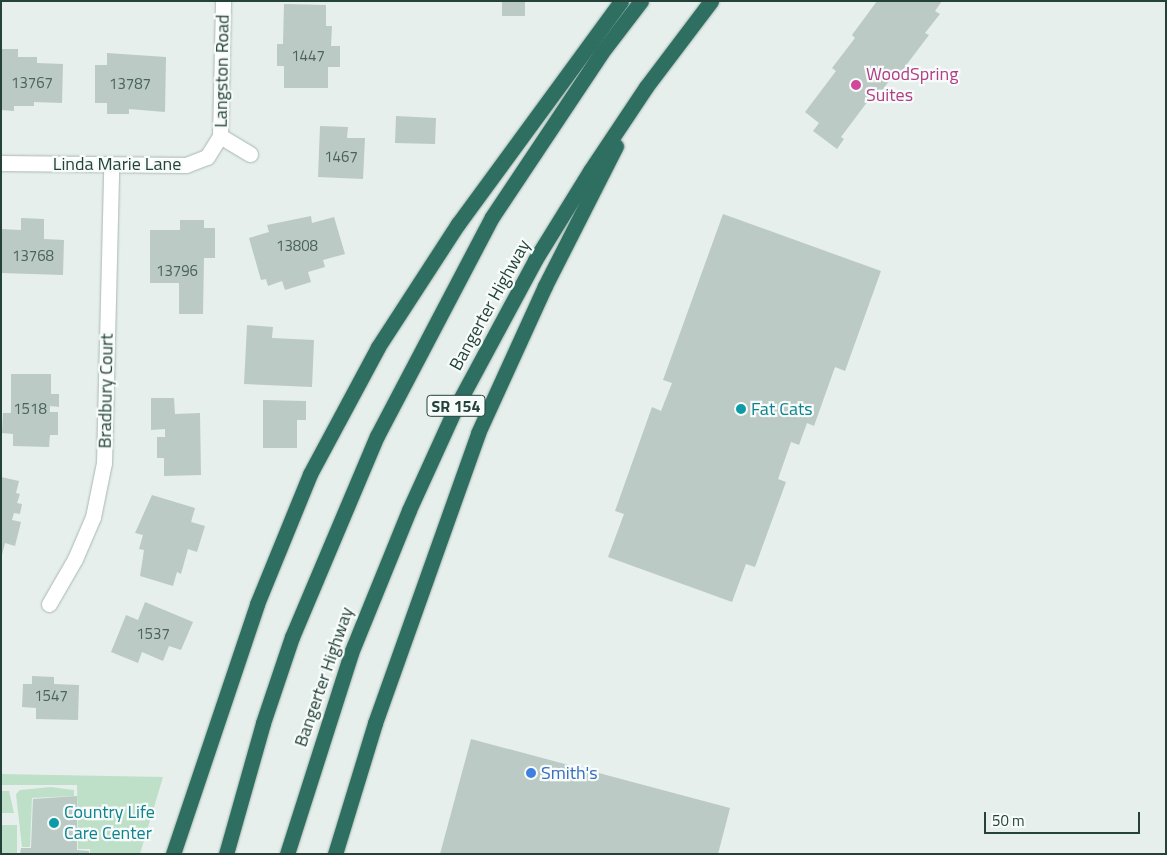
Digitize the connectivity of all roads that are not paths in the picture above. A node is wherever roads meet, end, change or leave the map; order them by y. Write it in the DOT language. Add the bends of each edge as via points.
graph roads {
  1 [pos="223,1"];
  2 [pos="621,1"];
  3 [pos="641,1"];
  4 [pos="710,1"];
  5 [pos="646,87"];
  6 [pos="220,136"];
  7 [pos="250,154"];
  8 [pos="1,164"];
  9 [pos="111,166"];
  10 [pos="49,604"];
  11 [pos="174,854"];
  12 [pos="226,854"];
  13 [pos="287,854"];
  14 [pos="335,854"];
  1 -- 6 [label="street, Langston Road"];
  2 -- 11 [label="highway" via="452,232 378,347 310,474 257,604"];
  3 -- 12 [label="highway, SR 154" via="602,52 492,217 376,436 292,637 263,723"];
  4 -- 5 [label="highway, Bangerter Highway / SR 154"];
  5 -- 13 [label="highway, Bangerter Highway / SR 154" via="535,260 478,363 429,463 351,653"];
  5 -- 14 [label="highway" via="545,286 478,433 378,714"];
  6 -- 7 [label="street, Langston Road"];
  6 -- 9 [label="street, Linda Marie Lane" via="207,157 186,165"];
  8 -- 9 [label="street, Linda Marie Lane"];
  9 -- 10 [label="street, Bradbury Court" via="104,463 93,517 75,559"];
}
